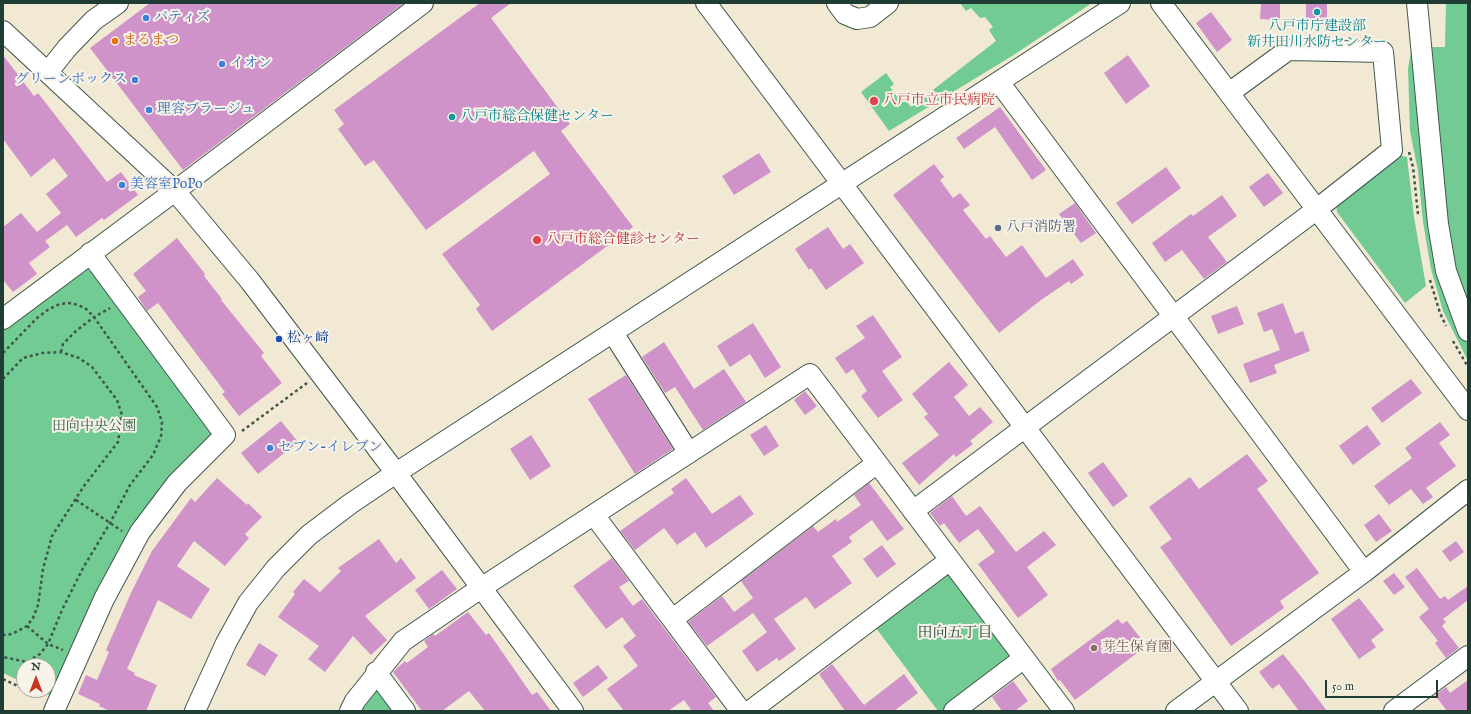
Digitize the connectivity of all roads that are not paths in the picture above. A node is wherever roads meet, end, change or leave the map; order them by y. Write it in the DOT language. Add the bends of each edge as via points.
graph roads {
  1 [pos="118,3"];
  2 [pos="423,3"];
  3 [pos="706,3"];
  4 [pos="837,3"];
  5 [pos="888,3"];
  6 [pos="1120,3"];
  7 [pos="1161,3"];
  8 [pos="1417,3"];
  9 [pos="3,30"];
  10 [pos="48,72"];
  11 [pos="999,82"];
  12 [pos="1230,93"];
  13 [pos="841,184"];
  14 [pos="175,191"];
  15 [pos="1317,209"];
  16 [pos="90,254"];
  17 [pos="1175,316"];
  18 [pos="3,319"];
  19 [pos="1468,331"];
  20 [pos="613,333"];
  21 [pos="1468,410"];
  22 [pos="1025,429"];
  23 [pos="689,453"];
  24 [pos="877,463"];
  25 [pos="396,473"];
  26 [pos="1468,490"];
  27 [pos="913,511"];
  28 [pos="594,515"];
  29 [pos="950,560"];
  30 [pos="1364,572"];
  31 [pos="481,588"];
  32 [pos="672,619"];
  33 [pos="1468,656"];
  34 [pos="1024,658"];
  35 [pos="376,672"];
  36 [pos="1215,681"];
  37 [pos="60,709"];
  38 [pos="1400,709"];
  39 [pos="195,711"];
  40 [pos="350,711"];
  41 [pos="405,711"];
  42 [pos="574,711"];
  43 [pos="741,711"];
  44 [pos="750,711"];
  45 [pos="954,711"];
  46 [pos="1064,711"];
  47 [pos="1176,711"];
  48 [pos="1238,711"];
  1 -- 10 [label="street" via="89,26"];
  2 -- 14 [label="street"];
  3 -- 13 [label="street"];
  4 -- 5 [label="street" via="845,14 857,19 870,17"];
  6 -- 11 [label="street"];
  7 -- 12 [label="street"];
  8 -- 19 [label="street" via="1438,224 1446,271"];
  9 -- 10 [label="street"];
  10 -- 14 [label="street"];
  11 -- 13 [label="street"];
  11 -- 17 [label="street"];
  12 -- 15 [label="street"];
  12 -- 15 [label="street" via="1288,50 1383,52 1392,150"];
  13 -- 20 [label="street"];
  13 -- 22 [label="street"];
  14 -- 16 [label="street"];
  14 -- 25 [label="street" via="250,281"];
  15 -- 17 [label="street"];
  15 -- 21 [label="street"];
  16 -- 18 [label="street"];
  16 -- 37 [label="street" via="225,435 177,483 136,540 104,599 78,657"];
  17 -- 22 [label="street"];
  17 -- 30 [label="street"];
  20 -- 23 [label="street"];
  20 -- 25 [label="street"];
  22 -- 27 [label="street"];
  22 -- 36 [label="street"];
  23 -- 24 [label="street" via="810,374"];
  23 -- 28 [label="street"];
  24 -- 27 [label="street"];
  24 -- 32 [label="street"];
  25 -- 31 [label="street"];
  25 -- 39 [label="street" via="309,535 276,568 248,602"];
  26 -- 30 [label="street"];
  27 -- 29 [label="street"];
  28 -- 31 [label="street"];
  28 -- 32 [label="street"];
  29 -- 34 [label="street"];
  29 -- 44 [label="street"];
  30 -- 36 [label="street"];
  31 -- 35 [label="street" via="403,641"];
  31 -- 42 [label="street"];
  32 -- 43 [label="street"];
  33 -- 38 [label="street"];
  34 -- 45 [label="street"];
  34 -- 46 [label="street"];
  35 -- 40 [label="street"];
  35 -- 41 [label="street"];
  36 -- 47 [label="street"];
  36 -- 48 [label="street"];
}
